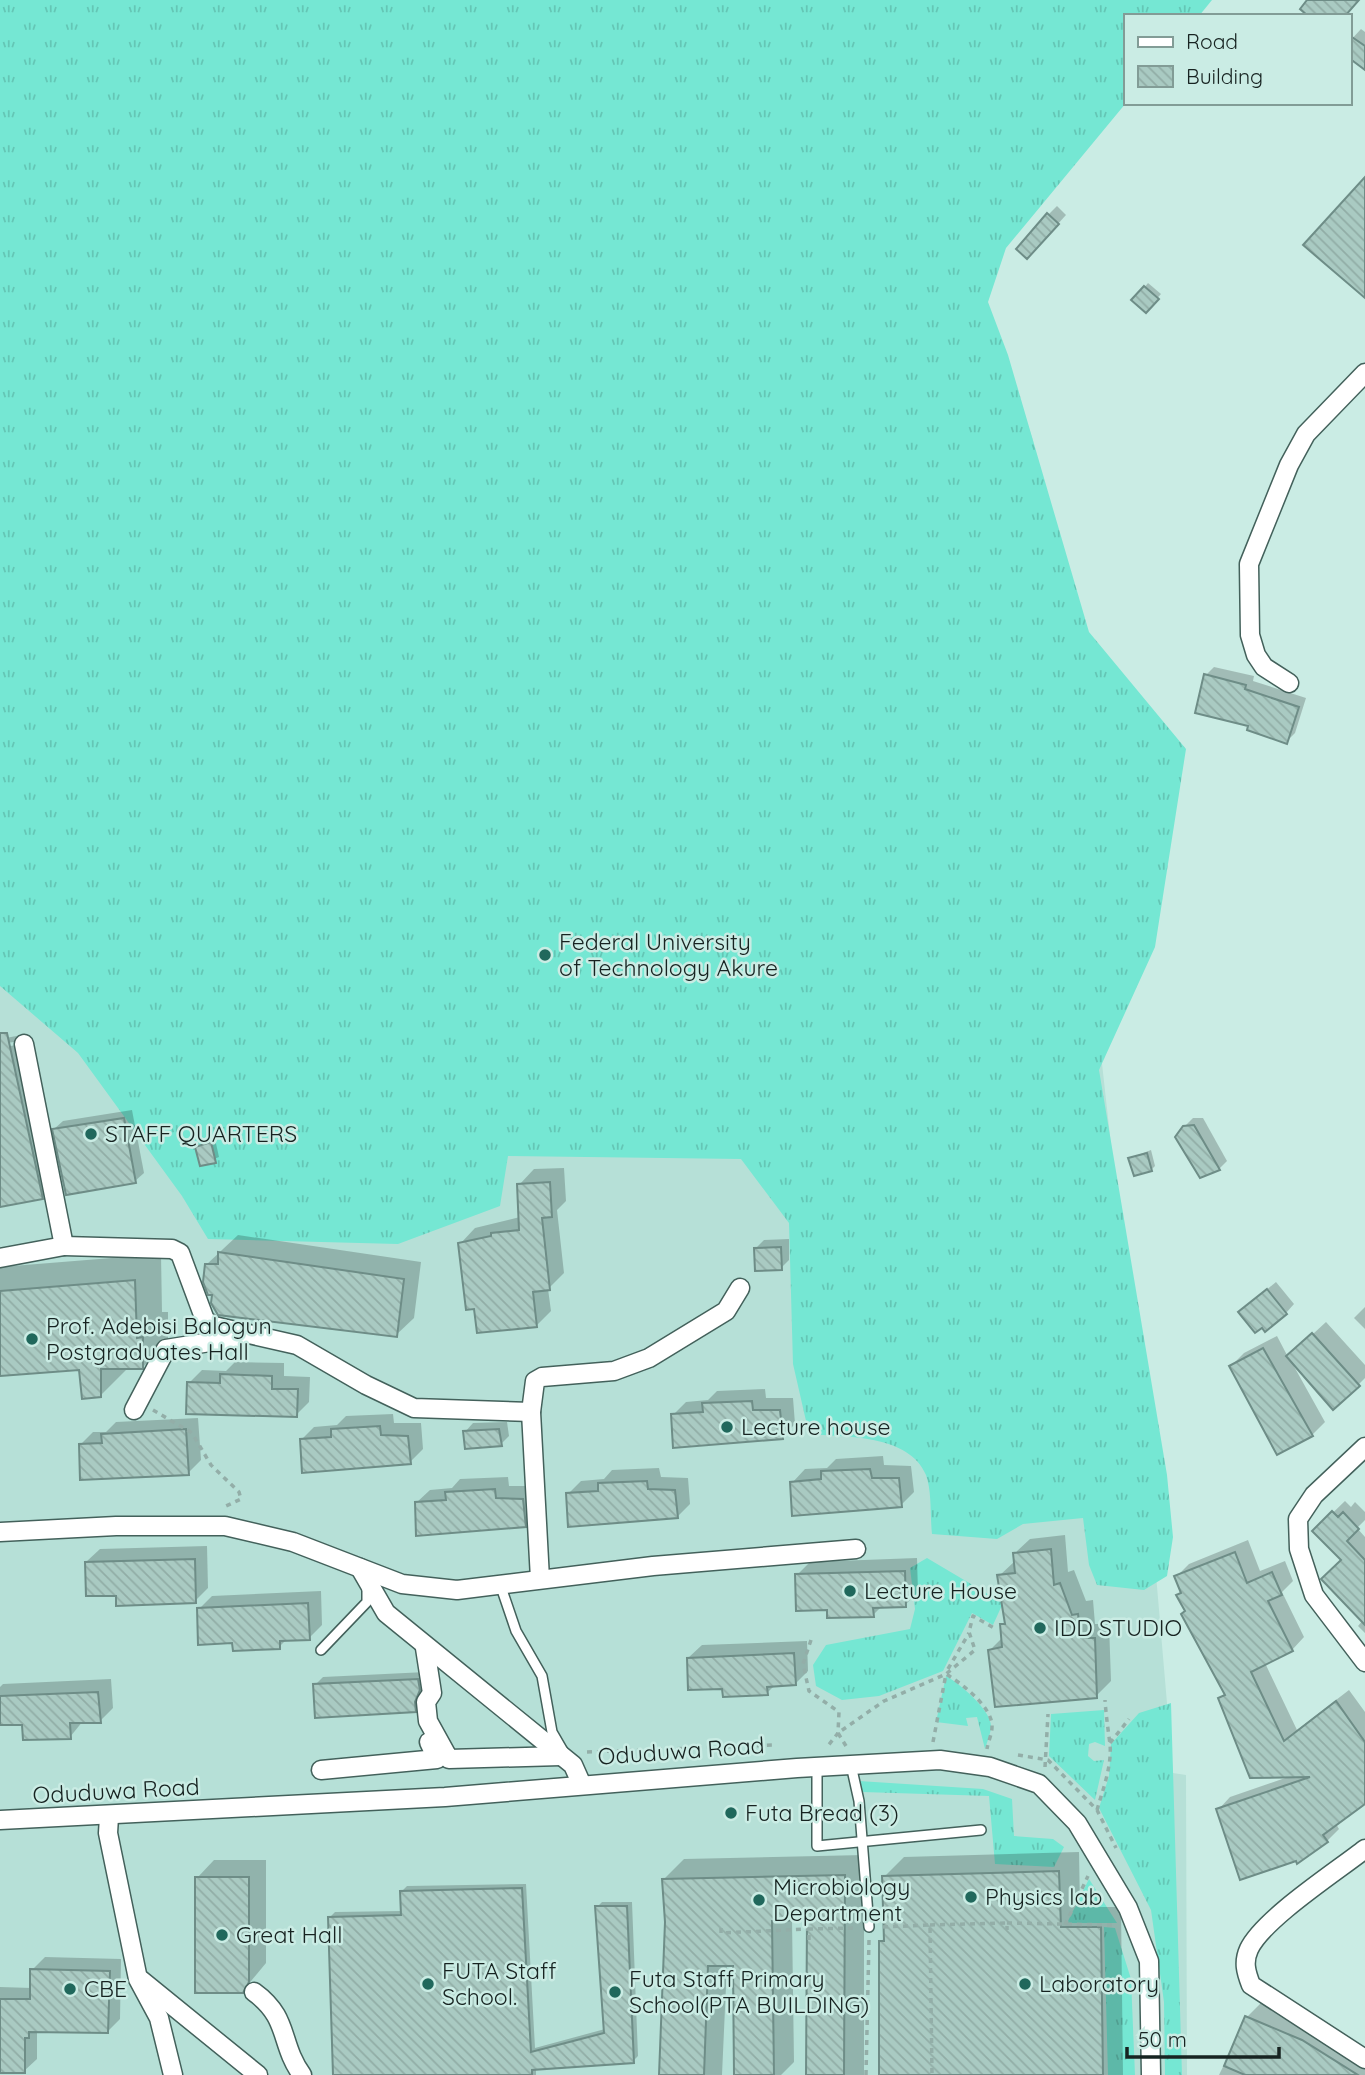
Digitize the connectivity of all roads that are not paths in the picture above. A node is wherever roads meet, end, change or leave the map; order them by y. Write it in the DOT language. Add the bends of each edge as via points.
graph roads {
  1 [pos="1365,373"];
  2 [pos="1289,683"];
  3 [pos="24,1044"];
  4 [pos="64,1246"];
  5 [pos="0,1258"];
  6 [pos="740,1288"];
  7 [pos="255,1335"];
  8 [pos="134,1410"];
  9 [pos="531,1412"];
  10 [pos="1365,1447"];
  11 [pos="0,1532"];
  12 [pos="856,1549"];
  13 [pos="364,1576"];
  14 [pos="540,1579"];
  15 [pos="500,1584"];
  16 [pos="425,1648"];
  17 [pos="321,1650"];
  18 [pos="1365,1662"];
  19 [pos="428,1721"];
  20 [pos="573,1758"];
  21 [pos="850,1758"];
  22 [pos="820,1759"];
  23 [pos="321,1770"];
  24 [pos="581,1783"];
  25 [pos="109,1816"];
  26 [pos="0,1820"];
  27 [pos="981,1830"];
  28 [pos="863,1841"];
  29 [pos="1365,1849"];
  30 [pos="869,1927"];
  31 [pos="138,1979"];
  32 [pos="254,1992"];
  33 [pos="1365,2059"];
  34 [pos="173,2075"];
  35 [pos="257,2075"];
  36 [pos="302,2075"];
  37 [pos="1151,2075"];
  1 -- 2 [label="street" via="1306,434 1249,565 1250,635 1256,655 1264,667"];
  3 -- 4 [label="street"];
  4 -- 5 [label="street"];
  4 -- 7 [label="street" via="172,1249 180,1253 205,1320"];
  6 -- 9 [label="street" via="726,1311 649,1358 614,1371 535,1381"];
  7 -- 8 [label="street" via="166,1349"];
  7 -- 9 [label="street" via="297,1345 414,1408"];
  9 -- 14 [label="street"];
  10 -- 18 [label="street" via="1314,1495 1298,1520 1299,1549 1314,1595"];
  11 -- 13 [label="street" via="225,1526 293,1542"];
  12 -- 14 [label="street"];
  13 -- 15 [label="street" via="457,1590"];
  13 -- 16 [label="street" via="386,1613"];
  13 -- 17 [label="lane" via="368,1602"];
  14 -- 15 [label="street"];
  15 -- 20 [label="lane" via="516,1631 542,1676 552,1732"];
  16 -- 19 [label="street" via="432,1693 426,1702"];
  16 -- 20 [label="street"];
  19 -- 20 [label="street" via="449,1759"];
  19 -- 23 [label="street" via="427,1739 438,1759"];
  20 -- 24 [label="street"];
  21 -- 22 [label="street, Oduduwa Road"];
  21 -- 28 [label="lane"];
  21 -- 37 [label="street, Oduduwa Road" via="940,1760 990,1767 1039,1784 1077,1823 1128,1909 1149,1961"];
  22 -- 24 [label="street, Oduduwa Road"];
  22 -- 28 [label="lane" via="817,1846"];
  24 -- 25 [label="street, Oduduwa Road" via="445,1797"];
  25 -- 26 [label="street, Oduduwa Road"];
  25 -- 31 [label="street" via="108,1833"];
  27 -- 28 [label="lane"];
  28 -- 30 [label="lane"];
  29 -- 33 [label="street" via="1272,1922 1250,1948 1245,1968 1251,1985"];
  31 -- 34 [label="street" via="159,2018"];
  31 -- 35 [label="street"];
  32 -- 36 [label="street" via="271,2004 279,2017"];
}
